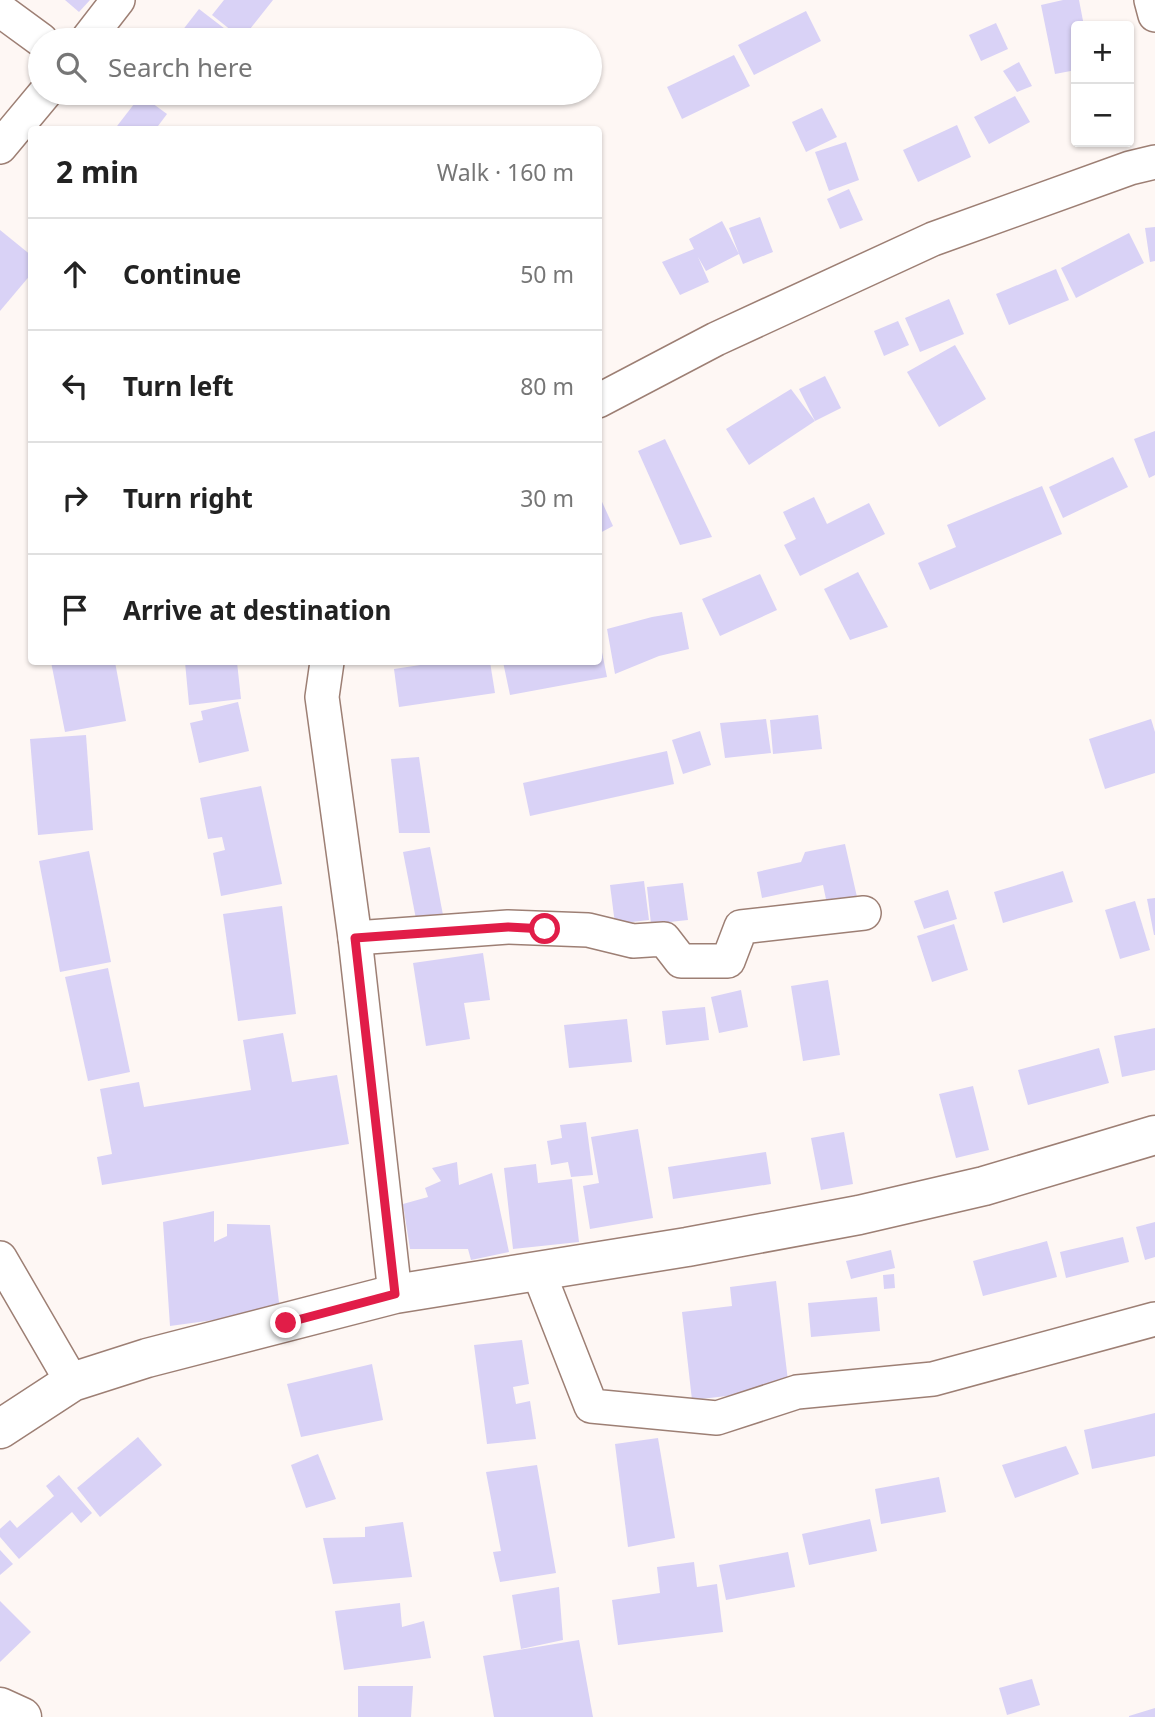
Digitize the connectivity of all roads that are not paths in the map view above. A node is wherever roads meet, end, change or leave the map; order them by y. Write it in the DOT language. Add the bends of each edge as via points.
graph roads {
  1 [pos="118,0"];
  2 [pos="1151,0"];
  3 [pos="0,9"];
  4 [pos="1155,15"];
  5 [pos="96,28"];
  6 [pos="28,30"];
  7 [pos="35,105"];
  8 [pos="0,147"];
  9 [pos="1155,162"];
  10 [pos="602,399"];
  11 [pos="327,665"];
  12 [pos="864,913"];
  13 [pos="355,938"];
  14 [pos="1155,1135"];
  15 [pos="0,1258"];
  16 [pos="538,1271"];
  17 [pos="395,1294"];
  18 [pos="1155,1319"];
  19 [pos="72,1382"];
  20 [pos="0,1429"];
  21 [pos="0,1707"];
  22 [pos="22,1717"];
  1 -- 5 [label="street"];
  2 -- 4 [label="street"];
  3 -- 6 [label="street"];
  7 -- 8 [label="street"];
  9 -- 10 [label="street" via="933,239 716,339"];
  11 -- 13 [label="street" via="323,697"];
  12 -- 13 [label="street" via="741,927 728,961 681,961 664,939 633,941 588,930 508,927"];
  13 -- 17 [label="street"];
  14 -- 16 [label="street" via="985,1186 859,1215"];
  15 -- 19 [label="street"];
  16 -- 17 [label="street"];
  16 -- 18 [label="street" via="591,1406 717,1418 797,1392 933,1379"];
  17 -- 19 [label="street"];
  19 -- 20 [label="street"];
  21 -- 22 [label="street"];
}
